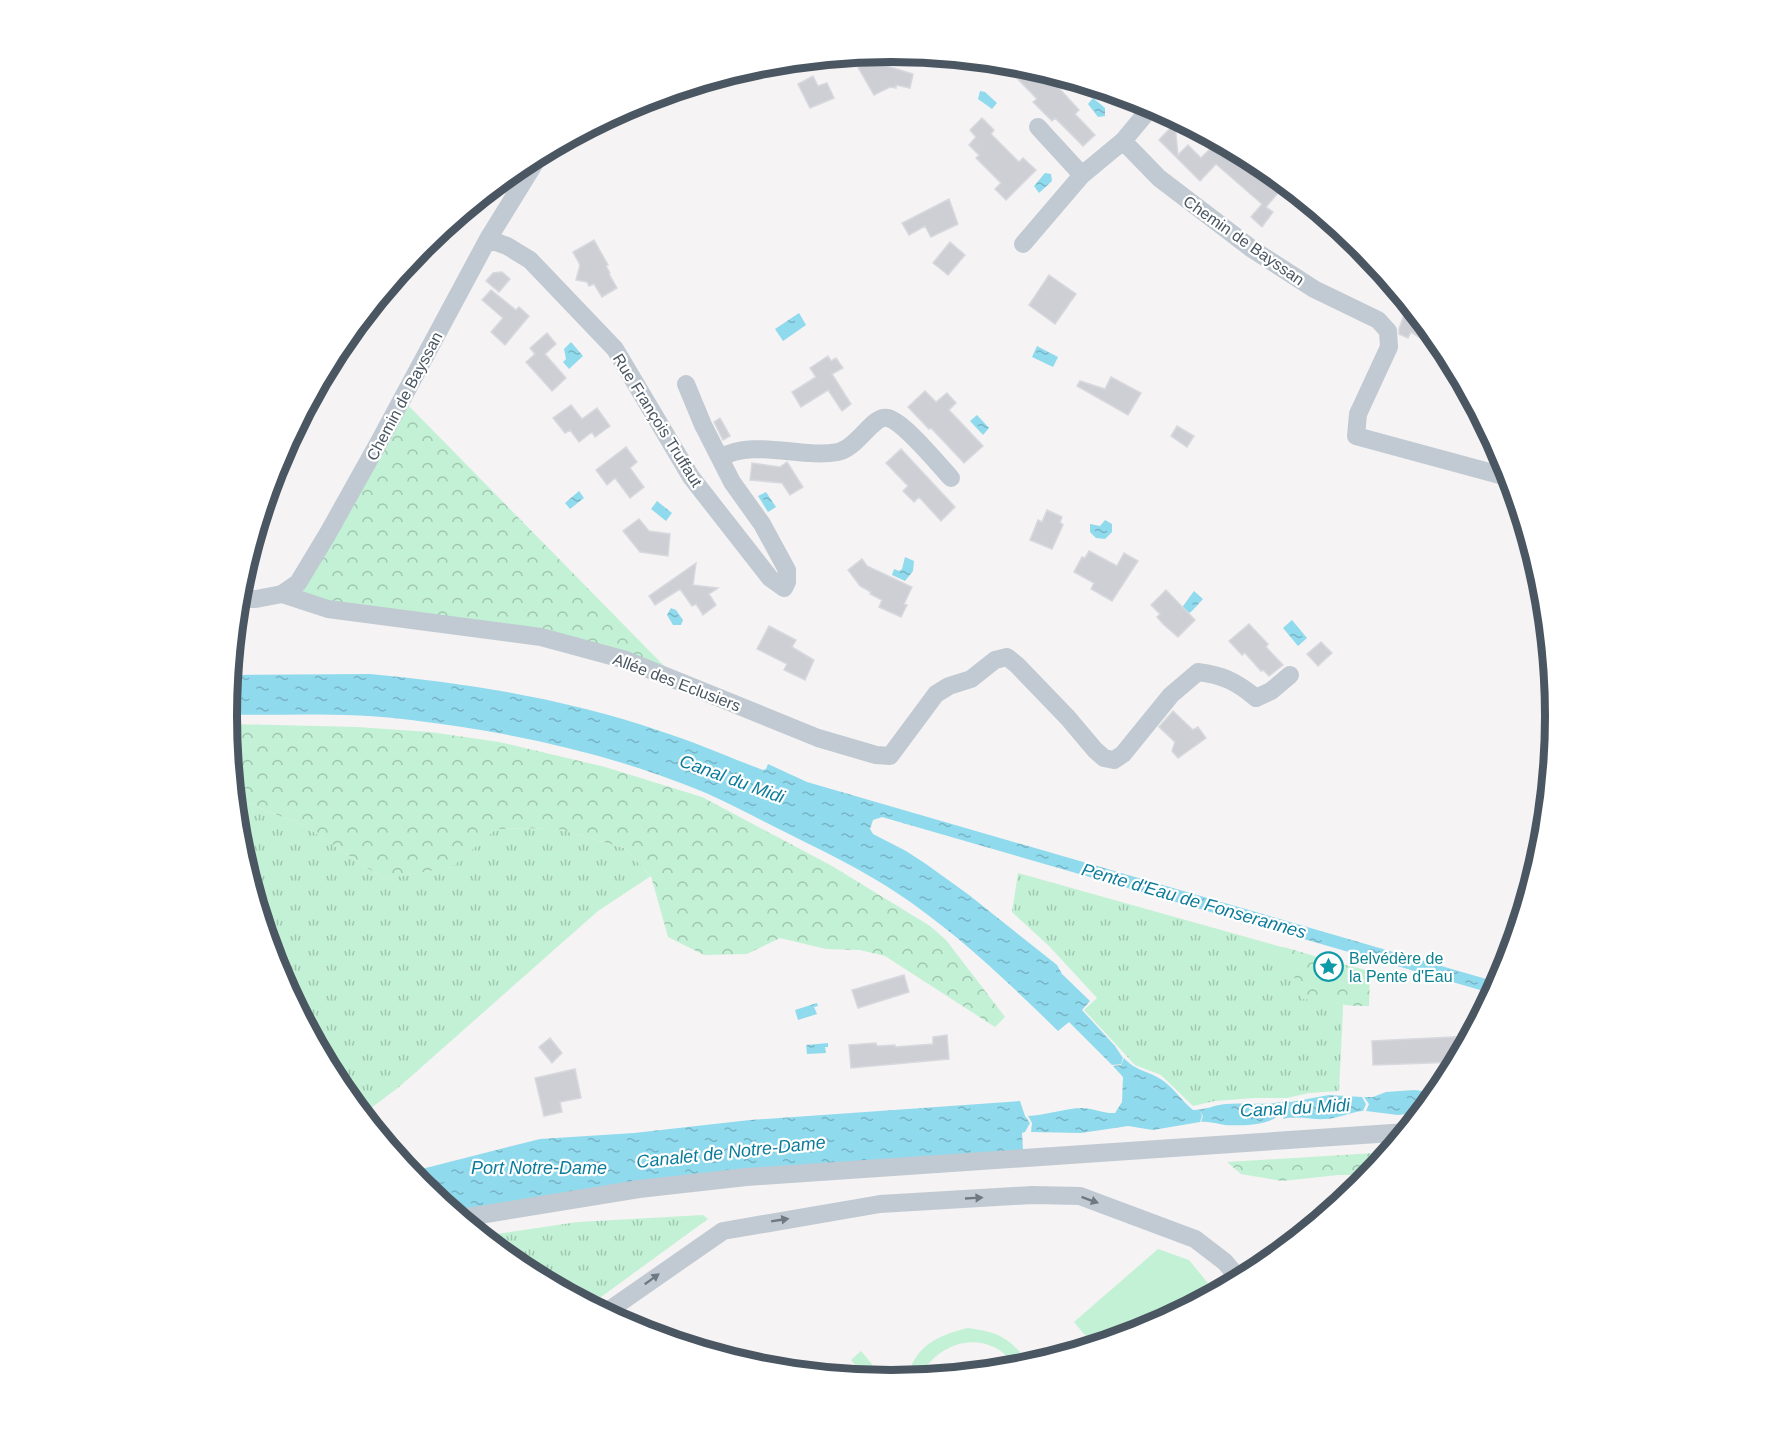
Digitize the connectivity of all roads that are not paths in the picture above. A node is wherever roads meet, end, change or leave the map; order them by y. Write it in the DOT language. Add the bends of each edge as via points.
graph roads {
  1 [pos="1146,113"];
  2 [pos="1038,127"];
  3 [pos="1123,141"];
  4 [pos="530,171"];
  5 [pos="1083,175"];
  6 [pos="488,239"];
  7 [pos="1023,244"];
  8 [pos="686,384"];
  9 [pos="720,458"];
  10 [pos="1500,475"];
  11 [pos="951,478"];
  12 [pos="282,594"];
  13 [pos="248,599"];
  14 [pos="1290,675"];
  15 [pos="1396,1133"];
  16 [pos="470,1216"];
  17 [pos="1234,1273"];
  18 [pos="613,1308"];
  1 -- 3 [label="street"];
  2 -- 5 [label="street"];
  3 -- 5 [label="street"];
  3 -- 10 [label="street, Chemin de Bayssan" via="1159,178 1252,249 1314,288 1378,320 1389,331 1389,347 1358,414 1356,436"];
  4 -- 6 [label="street, Chemin de Bayssan"];
  5 -- 7 [label="street"];
  6 -- 9 [label="street, Rue François Truffaut" via="530,260 615,349 691,477 770,578 784,588 787,570"];
  6 -- 12 [label="street, Chemin de Bayssan" via="327,536 298,583"];
  8 -- 9 [label="street, Rue François Truffaut"];
  9 -- 11 [label="street, Rue François Truffaut" via="729,452 749,449 839,452 852,446 878,418 887,417 899,423"];
  12 -- 13 [label="street"];
  12 -- 14 [label="street, Allée des Eclusiers" via="328,609 541,637 626,660 818,738 876,755 890,756 936,694 1007,657 1095,750 1114,760 1171,695 1198,672 1217,674 1256,698"];
  15 -- 16 [label="street" via="746,1177 639,1189"];
  18 -- 17 [label="street, one-way" via="723,1231 880,1203 1080,1196 1195,1239"];
}
